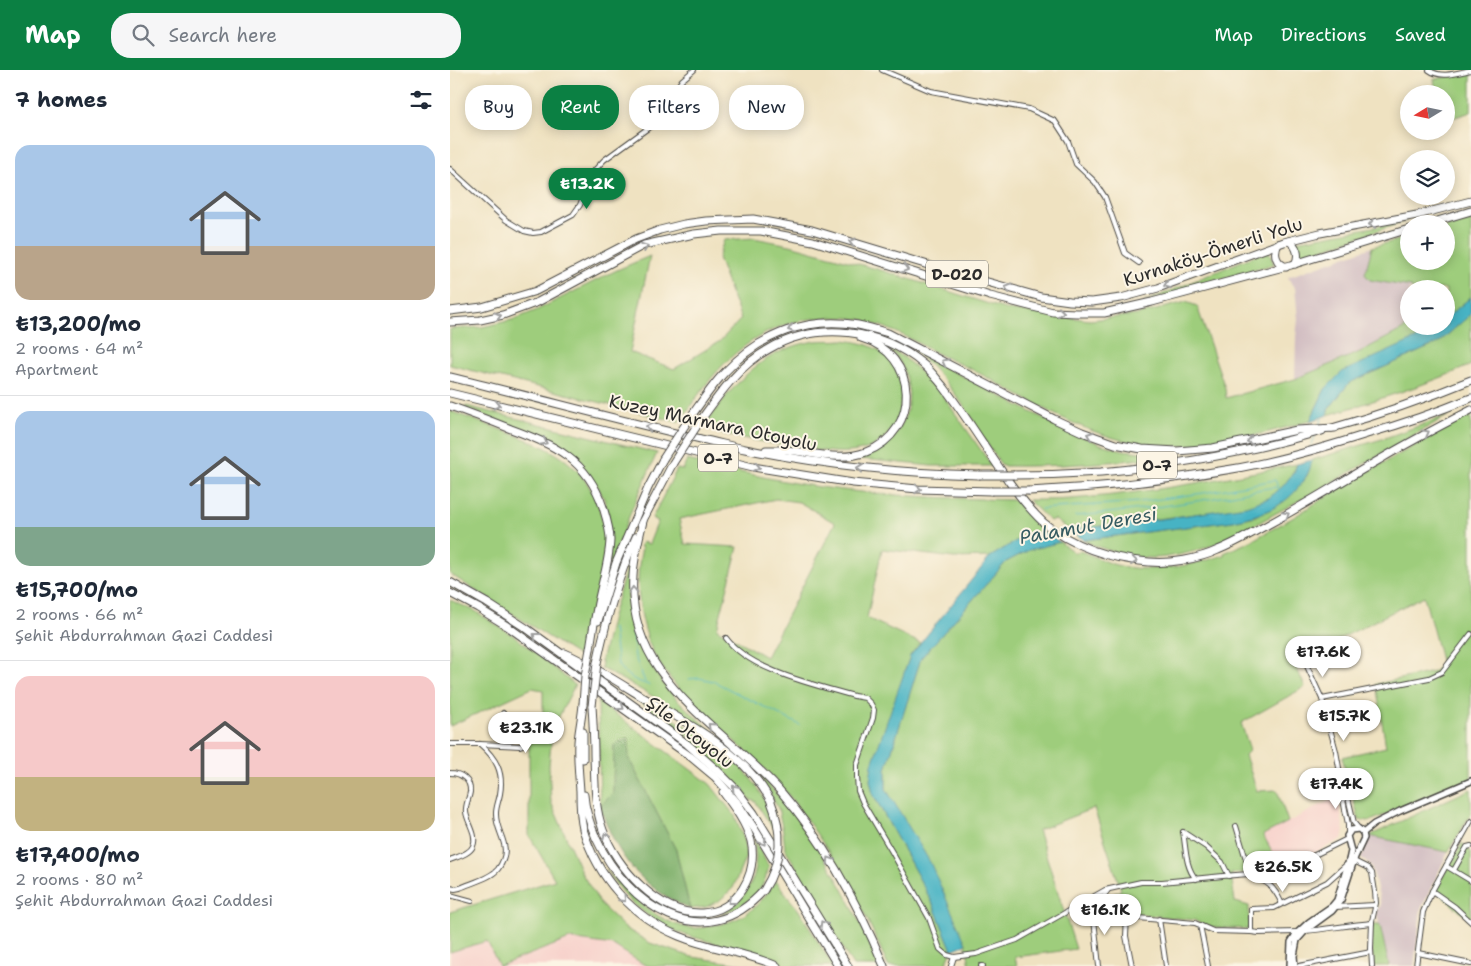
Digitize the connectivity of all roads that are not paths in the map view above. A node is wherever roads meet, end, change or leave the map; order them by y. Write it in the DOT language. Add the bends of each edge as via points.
graph roads {
  1 [pos="694,70"];
  2 [pos="882,70"];
  3 [pos="1428,70"];
  4 [pos="1471,70"];
  5 [pos="450,169"];
  6 [pos="1471,201"];
  7 [pos="1471,211"];
  8 [pos="1455,216"];
  9 [pos="1400,232"];
  10 [pos="1289,241"];
  11 [pos="1278,244"];
  12 [pos="1139,263"];
  13 [pos="1295,264"];
  14 [pos="1286,267"];
  15 [pos="450,311"];
  16 [pos="450,322"];
  17 [pos="839,332"];
  18 [pos="450,377"];
  19 [pos="1471,380"];
  20 [pos="450,393"];
  21 [pos="1471,398"];
  22 [pos="450,406"];
  23 [pos="1471,410"];
  24 [pos="1335,428"];
  25 [pos="743,449"];
  26 [pos="643,521"];
  27 [pos="450,582"];
  28 [pos="450,593"];
  29 [pos="1471,634"];
  30 [pos="726,638"];
  31 [pos="550,647"];
  32 [pos="590,649"];
  33 [pos="1306,664"];
  34 [pos="1322,699"];
  35 [pos="583,704"];
  36 [pos="503,713"];
  37 [pos="450,744"];
  38 [pos="480,744"];
  39 [pos="690,757"];
  40 [pos="450,773"];
  41 [pos="1471,781"];
  42 [pos="1343,790"];
  43 [pos="1471,821"];
  44 [pos="1236,826"];
  45 [pos="1361,831"];
  46 [pos="1348,838"];
  47 [pos="1361,844"];
  48 [pos="1471,846"];
  49 [pos="450,860"];
  50 [pos="1354,861"];
  51 [pos="1348,864"];
  52 [pos="1446,866"];
  53 [pos="1454,870"];
  54 [pos="1249,875"];
  55 [pos="1229,876"];
  56 [pos="1196,879"];
  57 [pos="1471,881"];
  58 [pos="450,888"];
  59 [pos="1108,890"];
  60 [pos="1432,891"];
  61 [pos="450,895"];
  62 [pos="472,901"];
  63 [pos="1282,904"];
  64 [pos="1375,905"];
  65 [pos="1335,908"];
  66 [pos="1093,910"];
  67 [pos="1075,917"];
  68 [pos="1127,917"];
  69 [pos="1159,919"];
  70 [pos="1471,922"];
  71 [pos="1372,923"];
  72 [pos="1200,925"];
  73 [pos="1305,931"];
  74 [pos="1251,932"];
  75 [pos="1298,932"];
  76 [pos="1371,952"];
  77 [pos="1418,953"];
  78 [pos="954,957"];
  79 [pos="1471,964"];
  80 [pos="1098,965"];
  81 [pos="777,966"];
  82 [pos="838,966"];
  83 [pos="848,966"];
  84 [pos="884,966"];
  85 [pos="951,966"];
  86 [pos="1091,966"];
  87 [pos="1132,966"];
  88 [pos="1166,966"];
  89 [pos="1208,966"];
  90 [pos="1290,966"];
  91 [pos="1295,966"];
  92 [pos="1299,966"];
  93 [pos="1372,966"];
  94 [pos="1416,966"];
  1 -- 5 [label="street" via="682,80 651,126 604,160 592,174 573,215 541,232 524,231 506,220"];
  2 -- 12 [label="street" via="931,91 1030,109 1055,121 1076,164 1105,197 1125,253"];
  3 -- 4 [label="street" via="1442,75"];
  6 -- 10 [label="highway, Kurnaköy-Ömerli Yolu / D-020, one-way"];
  7 -- 8 [label="highway"];
  9 -- 13 [label="highway, Kurnaköy-Ömerli Yolu / D-020"];
  10 -- 11 [label="highway, Kurnaköy-Ömerli Yolu / D-020"];
  10 -- 13 [label="highway" via="1297,253"];
  11 -- 14 [label="highway" via="1276,258"];
  11 -- 15 [label="highway, Kurnaköy-Ömerli Yolu / D-020, one-way" via="1158,288 1092,302 1041,297 812,230 753,219 706,221 660,230 636,239 536,291 482,307"];
  13 -- 14 [label="highway, Kurnaköy-Ömerli Yolu / D-020"];
  16 -- 14 [label="highway, Kurnaköy-Ömerli Yolu / D-020, one-way" via="503,315 538,302 644,245 721,231 761,231 813,240 990,296 1053,312 1104,313"];
  17 -- 23 [label="highway, one-way" via="872,336 925,365 1024,502 1045,523 1086,548 1127,560 1171,562 1217,551"];
  17 -- 25 [label="highway" via="872,342 889,353 899,366 907,402 898,428 880,445 858,455"];
  17 -- 26 [label="highway, bridge" via="804,336 781,343 767,350 734,377 672,463"];
  25 -- 18 [label="highway, Kuzey Marmara Otoyolu / O-7, one-way"];
  19 -- 24 [label="highway, Kuzey Marmara Otoyolu / O-7" via="1439,394"];
  20 -- 21 [label="highway, Kuzey Marmara Otoyolu / O-7, one-way, bridge" via="753,467 853,483 918,489 1029,492 1162,480 1285,458 1406,422"];
  22 -- 32 [label="highway, one-way" via="558,448 580,466 590,480 606,516 610,539"];
  24 -- 25 [label="highway, Kuzey Marmara Otoyolu / O-7, one-way, bridge" via="1189,461 1101,472 1014,475 922,473 857,467"];
  24 -- 32 [label="highway, one-way, bridge" via="1297,430 1212,448 1177,451 1115,444 1054,419 888,333 841,323 794,327 768,338 743,355 726,371 689,419 648,488 616,563"];
  39 -- 26 [label="highway, one-way, bridge" via="737,812 750,840 753,857 740,894 724,906 703,913 679,910 647,891 612,851 596,809 592,706 597,663 618,583"];
  84 -- 26 [label="highway, one-way" via="849,892 796,811 758,768 674,690 654,664 640,632 632,587"];
  31 -- 27 [label="highway, Şile Otoyolu, one-way" via="502,612"];
  28 -- 39 [label="highway, Şile Otoyolu, one-way" via="507,626"];
  29 -- 34 [label="street" via="1442,672 1429,678"];
  30 -- 78 [label="street" via="732,646 762,665 786,676 865,698 872,707 873,718 857,765 858,791 928,918 940,949"];
  31 -- 35 [label="highway, bridge" via="608,676 700,731 742,763 770,799 779,830 779,850 772,874 757,898 741,911 724,918 699,922 683,920 644,900 611,866 587,815 584,798"];
  83 -- 31 [label="highway, Şile Otoyolu, one-way" via="759,821 735,788 686,744"];
  32 -- 35 [label="highway, bridge"];
  33 -- 34 [label="street"];
  34 -- 42 [label="street"];
  35 -- 81 [label="highway, one-way" via="578,743 583,829 613,887 635,910 662,929"];
  36 -- 38 [label="street" via="508,719 526,720 532,724 533,729 525,744"];
  37 -- 38 [label="street"];
  38 -- 58 [label="street" via="488,751 501,774 496,813 505,850 503,860 493,874 460,888"];
  39 -- 82 [label="highway, Şile Otoyolu, one-way" via="736,801"];
  40 -- 49 [label="street" via="461,775 468,782 470,791 466,812 474,846"];
  41 -- 45 [label="street"];
  42 -- 45 [label="street" via="1347,793 1354,823"];
  42 -- 46 [label="street"];
  43 -- 52 [label="street"];
  44 -- 54 [label="street"];
  45 -- 46 [label="street" via="1351,830"];
  45 -- 47 [label="street" via="1364,838"];
  46 -- 47 [label="street" via="1356,846"];
  46 -- 51 [label="street" via="1351,851"];
  46 -- 54 [label="street" via="1276,874"];
  47 -- 50 [label="street"];
  48 -- 53 [label="street" via="1467,847"];
  50 -- 64 [label="street" via="1372,873"];
  50 -- 65 [label="street"];
  51 -- 63 [label="street" via="1326,882"];
  51 -- 75 [label="street" via="1335,902"];
  52 -- 53 [label="street"];
  52 -- 60 [label="street"];
  53 -- 57 [label="street"];
  54 -- 55 [label="street"];
  54 -- 63 [label="street" via="1272,887"];
  55 -- 56 [label="street"];
  55 -- 56 [label="street" via="1222,862 1183,832 1189,867"];
  56 -- 59 [label="street" via="1141,882"];
  59 -- 66 [label="street"];
  59 -- 78 [label="street" via="1017,940 976,954"];
  60 -- 70 [label="street" via="1455,906"];
  60 -- 77 [label="street" via="1423,912"];
  61 -- 62 [label="street"];
  63 -- 74 [label="street" via="1274,908 1251,909"];
  64 -- 65 [label="street"];
  64 -- 71 [label="street"];
  65 -- 73 [label="street"];
  66 -- 67 [label="street"];
  66 -- 68 [label="street"];
  66 -- 80 [label="street"];
  68 -- 69 [label="street"];
  68 -- 87 [label="street" via="1126,936"];
  69 -- 72 [label="street"];
  69 -- 88 [label="street"];
  71 -- 73 [label="street"];
  71 -- 76 [label="street"];
  72 -- 74 [label="street" via="1212,932"];
  72 -- 89 [label="street"];
  73 -- 75 [label="street"];
  73 -- 91 [label="street" via="1297,940"];
  74 -- 75 [label="street"];
  75 -- 90 [label="street" via="1291,942"];
  76 -- 92 [label="street"];
  76 -- 93 [label="street"];
  77 -- 79 [label="street"];
  77 -- 94 [label="street"];
  78 -- 85 [label="street"];
  80 -- 86 [label="street"];
}
